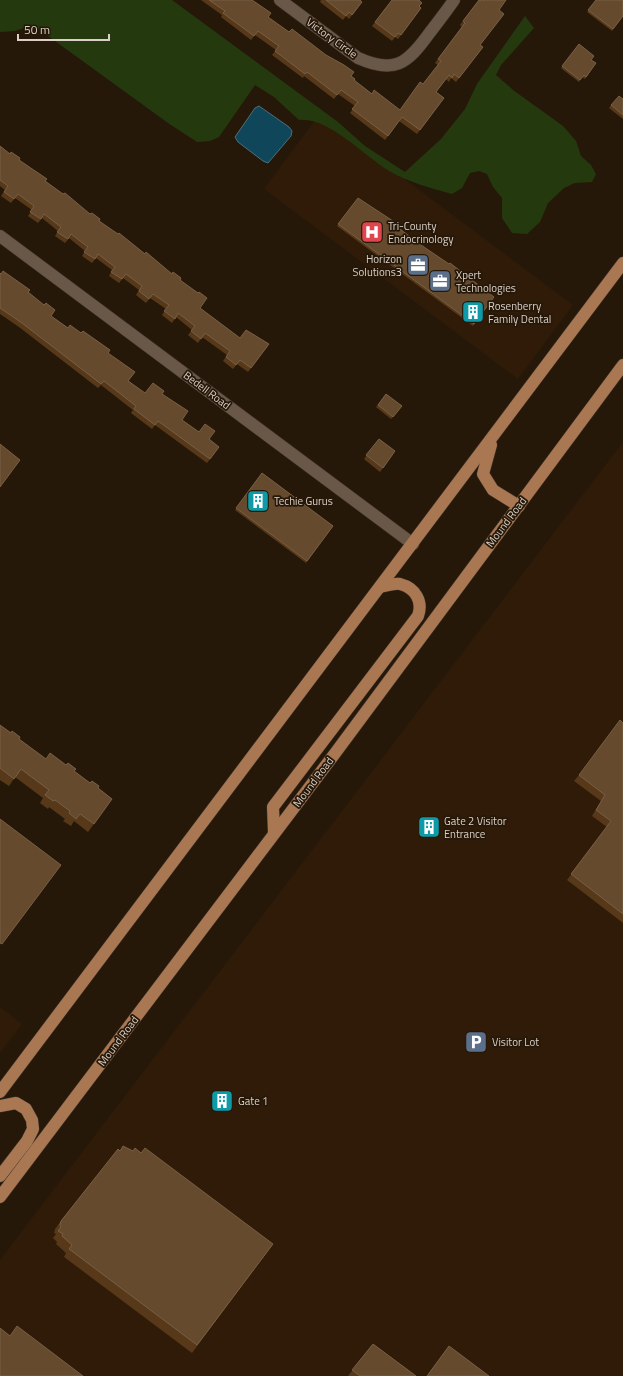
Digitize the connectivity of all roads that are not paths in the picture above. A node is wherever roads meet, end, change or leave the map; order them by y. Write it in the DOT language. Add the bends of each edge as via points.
graph roads {
  1 [pos="280,0"];
  2 [pos="454,0"];
  3 [pos="0,236"];
  4 [pos="623,263"];
  5 [pos="623,365"];
  6 [pos="494,436"];
  7 [pos="519,506"];
  8 [pos="413,544"];
  9 [pos="380,587"];
  10 [pos="274,833"];
  11 [pos="0,1092"];
  12 [pos="0,1106"];
  13 [pos="0,1176"];
  14 [pos="0,1197"];
  1 -- 2 [label="street, Victory Circle" via="358,58 386,66 410,58"];
  3 -- 8 [label="street, Bedell Road"];
  4 -- 6 [label="main road"];
  5 -- 7 [label="main road, Mound Road"];
  6 -- 7 [label="main road" via="483,474 493,490"];
  6 -- 8 [label="main road"];
  7 -- 10 [label="main road, Mound Road"];
  8 -- 9 [label="main road"];
  9 -- 10 [label="main road" via="399,584 410,589 417,595 421,608 418,616 272,807"];
  9 -- 11 [label="main road"];
  10 -- 14 [label="main road, Mound Road"];
  12 -- 13 [label="main road" via="16,1103 26,1109 32,1120 33,1129"];
}
